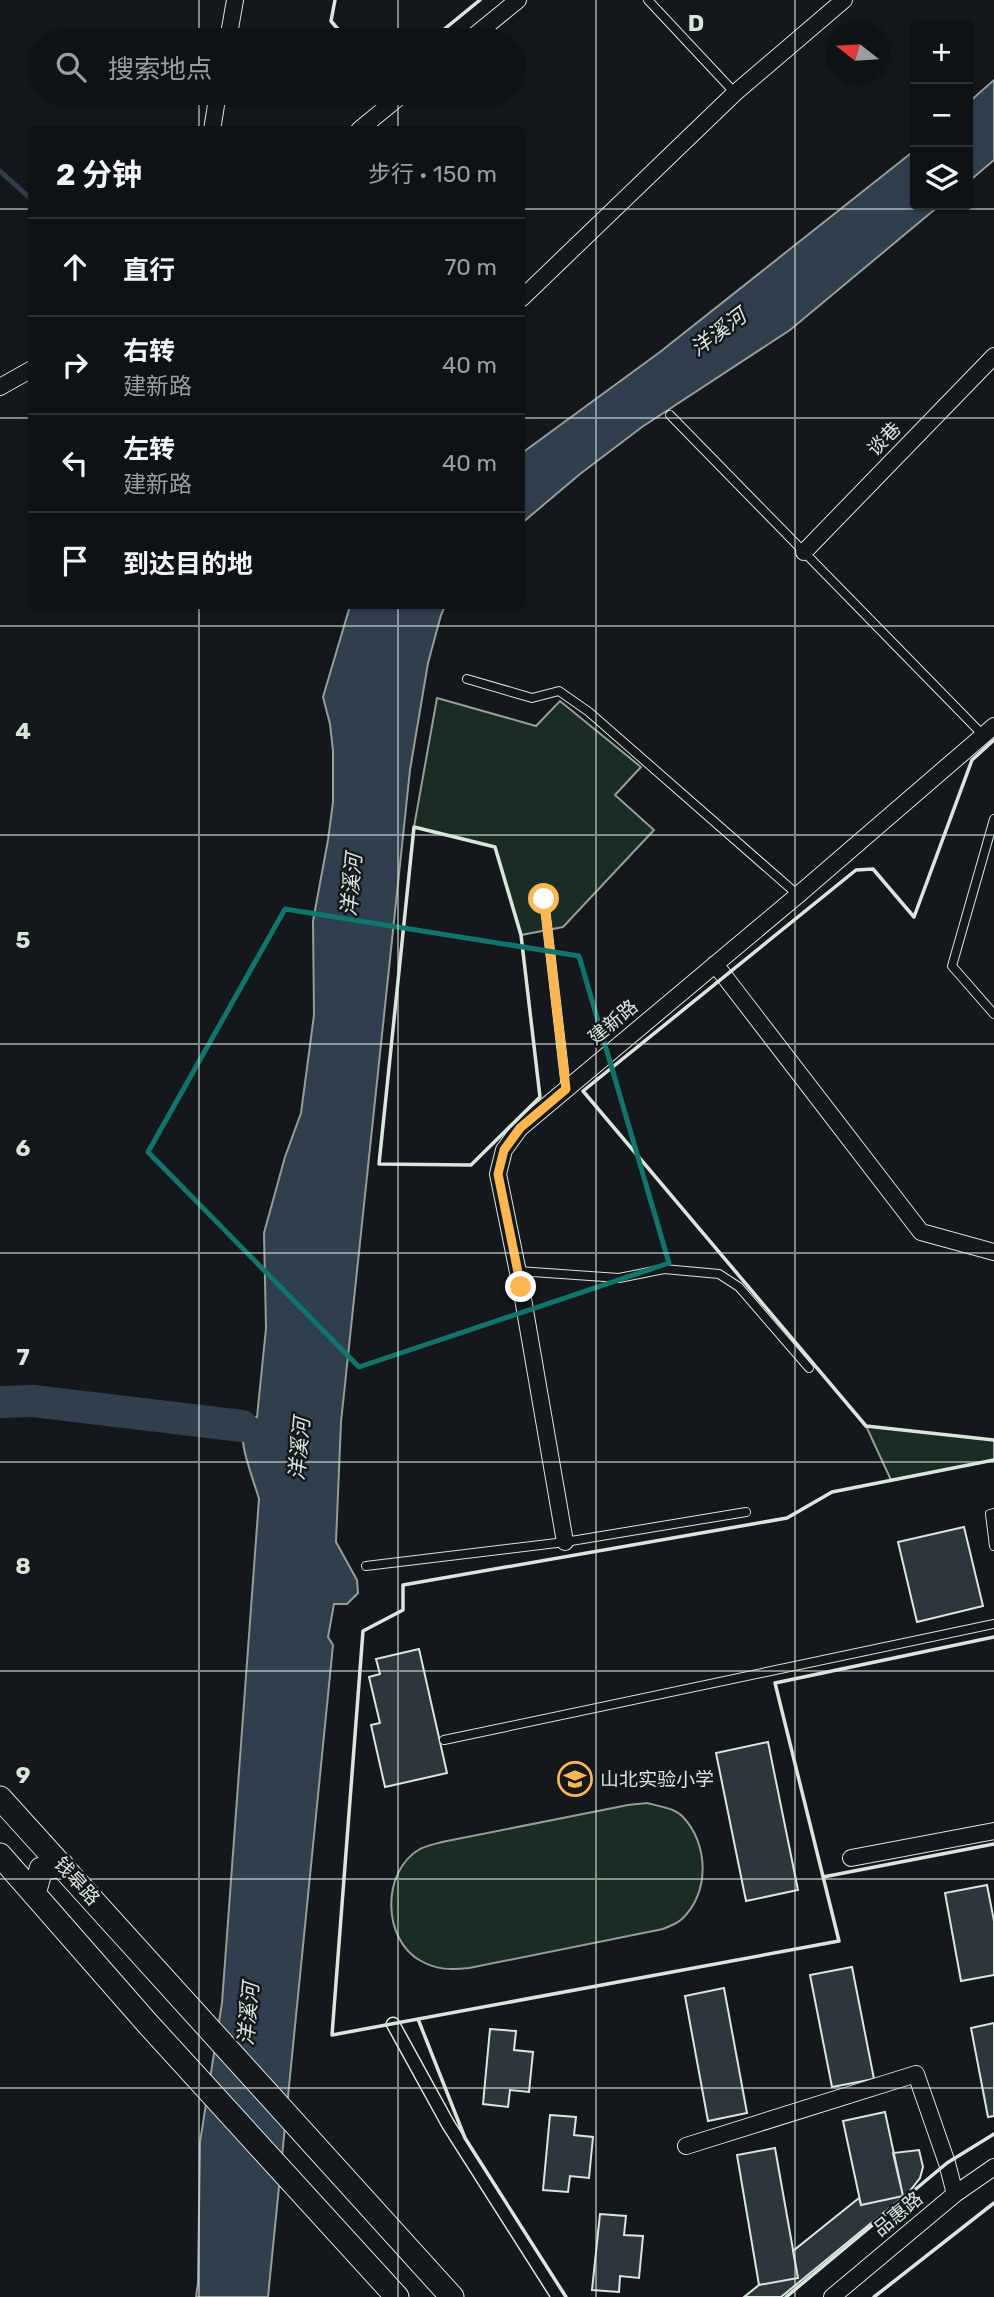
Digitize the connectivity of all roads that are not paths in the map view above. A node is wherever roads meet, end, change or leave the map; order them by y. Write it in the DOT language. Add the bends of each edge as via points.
graph roads {
  1 [pos="235,0"];
  2 [pos="518,0"];
  3 [pos="648,0"];
  4 [pos="845,0"];
  5 [pos="230,28"];
  6 [pos="484,28"];
  7 [pos="735,93"];
  8 [pos="216,105"];
  9 [pos="389,105"];
  10 [pos="213,126"];
  11 [pos="364,126"];
  12 [pos="525,295"];
  13 [pos="994,356"];
  14 [pos="28,371"];
  15 [pos="0,387"];
  16 [pos="670,415"];
  17 [pos="804,552"];
  18 [pos="467,679"];
  19 [pos="988,731"];
  20 [pos="994,819"];
  21 [pos="798,895"];
  22 [pos="544,899"];
  23 [pos="715,964"];
  24 [pos="994,1014"];
  25 [pos="566,1089"];
  26 [pos="994,1252"];
  27 [pos="517,1271"];
  28 [pos="809,1368"];
  29 [pos="746,1511"];
  30 [pos="994,1513"];
  31 [pos="565,1542"];
  32 [pos="994,1546"];
  33 [pos="366,1566"];
  34 [pos="994,1624"];
  35 [pos="444,1741"];
  36 [pos="0,1798"];
  37 [pos="994,1831"];
  38 [pos="0,1855"];
  39 [pos="852,1858"];
  40 [pos="62,1865"];
  41 [pos="34,1894"];
  42 [pos="393,2024"];
  43 [pos="686,2146"];
  44 [pos="994,2167"];
  45 [pos="955,2194"];
  46 [pos="397,2297"];
  47 [pos="452,2297"];
  48 [pos="558,2297"];
  49 [pos="831,2297"];
  1 -- 5 [label="street"];
  2 -- 6 [label="street"];
  3 -- 7 [label="lane"];
  4 -- 7 [label="street"];
  7 -- 12 [label="street"];
  8 -- 10 [label="street"];
  9 -- 11 [label="street"];
  13 -- 17 [label="street, 谈巷"];
  14 -- 15 [label="street"];
  16 -- 17 [label="lane"];
  17 -- 19 [label="lane"];
  18 -- 21 [label="lane" via="532,698 559,691 589,712"];
  19 -- 21 [label="street, 建新路"];
  20 -- 24 [label="lane" via="952,966"];
  21 -- 23 [label="street, 建新路"];
  22 -- 25 [label="lane"];
  23 -- 25 [label="street, 建新路"];
  23 -- 26 [label="street" via="921,1232"];
  25 -- 27 [label="street, 建新路" via="520,1128 504,1150 498,1174"];
  27 -- 28 [label="lane" via="619,1278 664,1269 719,1274 739,1287"];
  27 -- 31 [label="street, 建新路"];
  29 -- 31 [label="lane"];
  30 -- 32 [label="lane" via="990,1514"];
  31 -- 33 [label="lane"];
  34 -- 35 [label="lane"];
  36 -- 40 [label="main road, 钱皋路"];
  37 -- 39 [label="street"];
  38 -- 41 [label="main road"];
  40 -- 41 [label="main road" via="41,1869"];
  40 -- 47 [label="main road, 钱皋路"];
  41 -- 46 [label="main road"];
  42 -- 48 [label="street" via="448,2124"];
  43 -- 45 [label="street" via="916,2074"];
  44 -- 45 [label="street, 品惠路"];
  45 -- 49 [label="street, 品惠路"];
}
